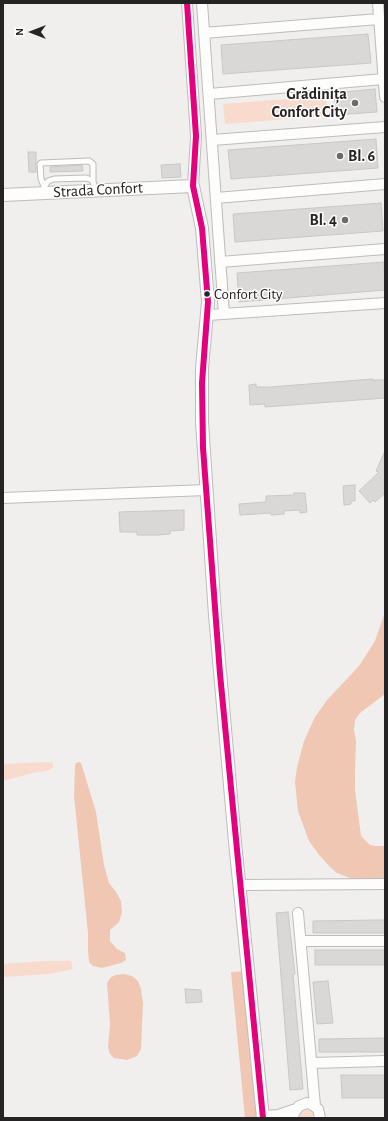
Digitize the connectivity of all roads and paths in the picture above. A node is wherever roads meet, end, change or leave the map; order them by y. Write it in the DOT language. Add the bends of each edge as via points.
graph roads {
  1 [pos="187,3"];
  2 [pos="202,3"];
  3 [pos="378,3"];
  4 [pos="379,19"];
  5 [pos="204,33"];
  6 [pos="384,79"];
  7 [pos="209,97"];
  8 [pos="385,97"];
  9 [pos="193,102"];
  10 [pos="385,127"];
  11 [pos="212,140"];
  12 [pos="385,184"];
  13 [pos="95,186"];
  14 [pos="193,186"];
  15 [pos="42,190"];
  16 [pos="3,195"];
  17 [pos="216,198"];
  18 [pos="385,248"];
  19 [pos="220,262"];
  20 [pos="385,303"];
  21 [pos="224,314"];
  22 [pos="208,315"];
  23 [pos="206,490"];
  24 [pos="3,498"];
  25 [pos="385,884"];
  26 [pos="240,885"];
  27 [pos="298,913"];
  28 [pos="301,941"];
  29 [pos="385,941"];
  30 [pos="385,1061"];
  31 [pos="311,1063"];
  32 [pos="315,1106"];
  33 [pos="295,1114"];
  34 [pos="263,1117"];
  35 [pos="320,1118"];
  1 -- 9 [label="street"];
  2 -- 5 [label="street"];
  3 -- 4 [label="street"];
  4 -- 5 [label="street"];
  4 -- 6 [label="street"];
  5 -- 7 [label="street"];
  6 -- 7 [label="street"];
  6 -- 8 [label="street"];
  7 -- 9 [label="street"];
  7 -- 11 [label="street"];
  9 -- 14 [label="street" via="196,145"];
  10 -- 11 [label="street"];
  11 -- 17 [label="street"];
  12 -- 17 [label="street"];
  13 -- 14 [label="street, Strada Confort"];
  13 -- 15 [label="street, Strada Confort"];
  13 -- 15 [label="lane" via="93,164 89,161 41,163"];
  14 -- 22 [label="street" via="204,245"];
  15 -- 16 [label="street, Strada Confort"];
  17 -- 19 [label="street"];
  18 -- 19 [label="street"];
  19 -- 21 [label="street"];
  20 -- 21 [label="street"];
  21 -- 22 [label="street"];
  22 -- 23 [label="street" via="202,382"];
  23 -- 24 [label="street"];
  23 -- 26 [label="street" via="220,681"];
  25 -- 26 [label="street"];
  26 -- 34 [label="street"];
  27 -- 28 [label="street"];
  28 -- 29 [label="street"];
  28 -- 31 [label="street"];
  30 -- 31 [label="street"];
  31 -- 32 [label="street"];
  32 -- 33 [label="street" via="303,1104"];
  32 -- 35 [label="street"];
  33 -- 34 [label="street"];
}
